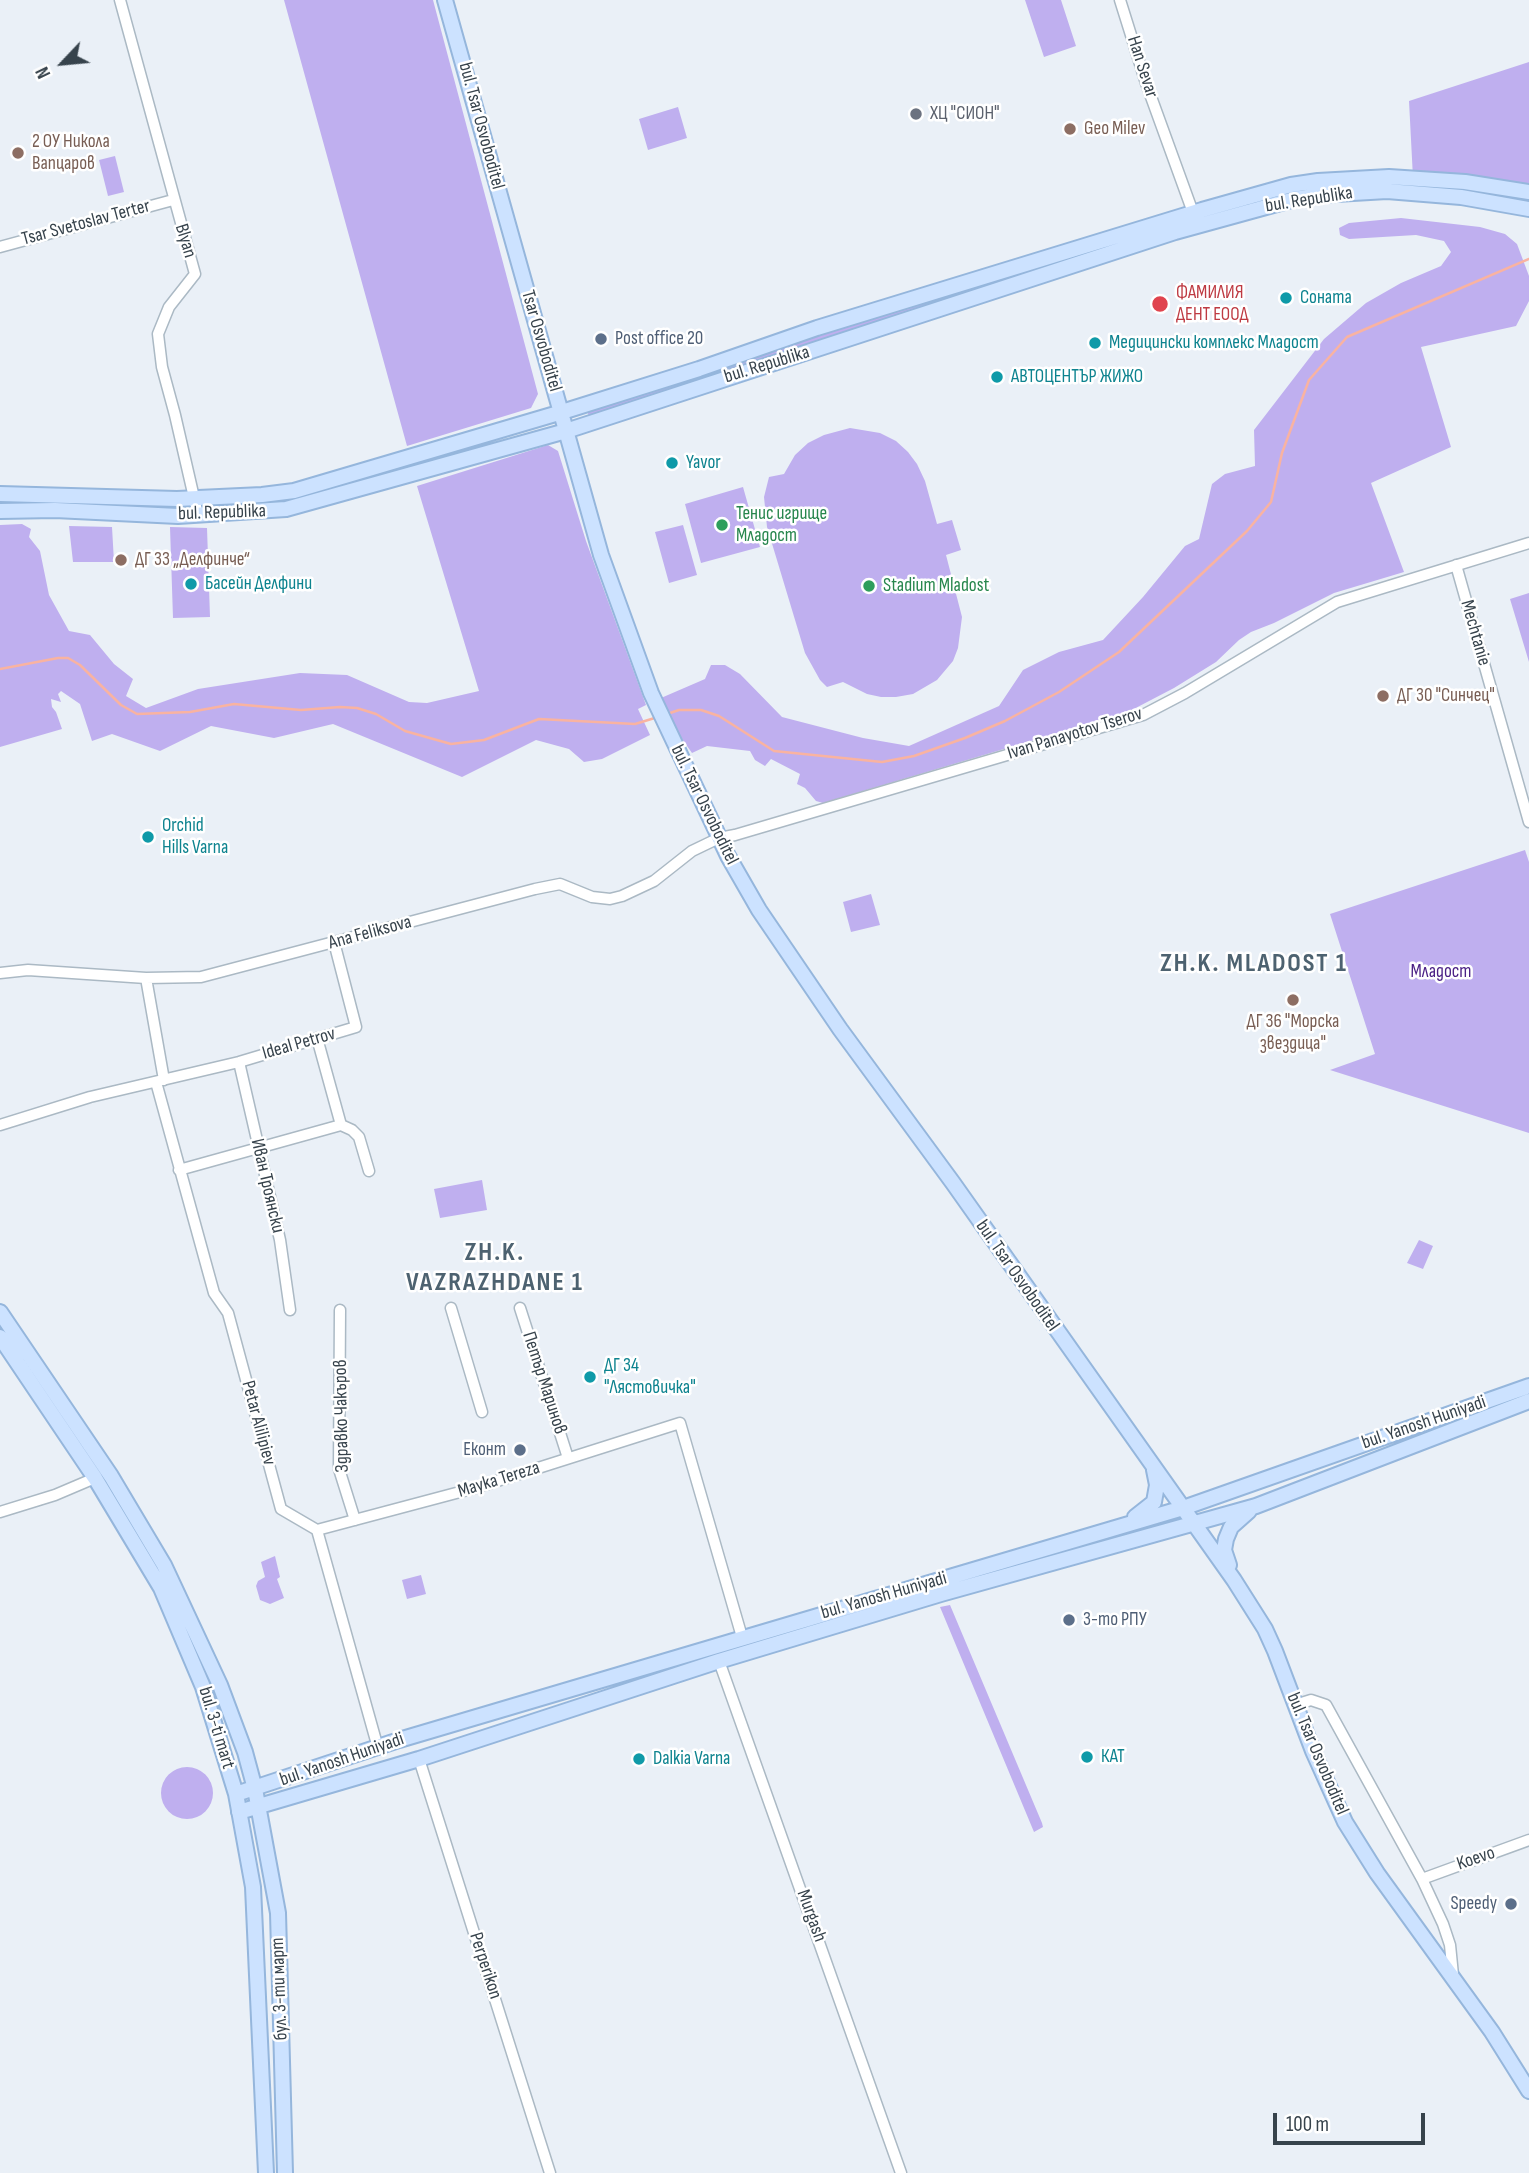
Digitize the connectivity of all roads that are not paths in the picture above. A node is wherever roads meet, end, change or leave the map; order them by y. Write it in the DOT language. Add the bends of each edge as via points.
graph roads {
  1 [pos="120,0"];
  2 [pos="445,0"];
  3 [pos="1120,0"];
  4 [pos="1529,192"];
  5 [pos="173,200"];
  6 [pos="1529,209"];
  7 [pos="1195,219"];
  8 [pos="0,247"];
  9 [pos="562,412"];
  10 [pos="566,430"];
  11 [pos="0,494"];
  12 [pos="195,498"];
  13 [pos="0,511"];
  14 [pos="198,515"];
  15 [pos="1529,543"];
  16 [pos="1456,565"];
  17 [pos="1529,822"];
  18 [pos="719,838"];
  19 [pos="334,942"];
  20 [pos="0,974"];
  21 [pos="146,978"];
  22 [pos="317,1038"];
  23 [pos="239,1062"];
  24 [pos="160,1081"];
  25 [pos="0,1125"];
  26 [pos="341,1125"];
  27 [pos="258,1149"];
  28 [pos="179,1170"];
  29 [pos="369,1171"];
  30 [pos="451,1308"];
  31 [pos="520,1308"];
  32 [pos="290,1310"];
  33 [pos="340,1310"];
  34 [pos="0,1312"];
  35 [pos="0,1337"];
  36 [pos="1529,1386"];
  37 [pos="1529,1401"];
  38 [pos="482,1412"];
  39 [pos="568,1458"];
  40 [pos="1153,1467"];
  41 [pos="95,1478"];
  42 [pos="1256,1506"];
  43 [pos="1183,1508"];
  44 [pos="0,1512"];
  45 [pos="355,1520"];
  46 [pos="1195,1524"];
  47 [pos="1119,1526"];
  48 [pos="317,1530"];
  49 [pos="1234,1580"];
  50 [pos="742,1637"];
  51 [pos="719,1661"];
  52 [pos="1295,1705"];
  53 [pos="378,1748"];
  54 [pos="419,1759"];
  55 [pos="255,1788"];
  56 [pos="236,1794"];
  57 [pos="259,1807"];
  58 [pos="239,1812"];
  59 [pos="1529,1840"];
  60 [pos="1422,1879"];
  61 [pos="278,1913"];
  62 [pos="255,1914"];
  63 [pos="1454,1979"];
  64 [pos="1525,2079"];
  65 [pos="1529,2091"];
  66 [pos="266,2173"];
  67 [pos="285,2173"];
  68 [pos="550,2173"];
  69 [pos="901,2173"];
  1 -- 5 [label="street, Blyan"];
  2 -- 9 [label="street, Tsar Osvoboditel"];
  3 -- 7 [label="street, Han Sevar"];
  4 -- 7 [label="street, bul. Republika" via="1465,182 1353,178 1291,185"];
  5 -- 8 [label="street, Tsar Svetoslav Terter"];
  5 -- 12 [label="street, Blyan" via="195,274 162,320 159,353"];
  6 -- 7 [label="street, bul. Republika" via="1461,197 1350,192"];
  7 -- 9 [label="street, bul. Republika" via="817,328"];
  7 -- 10 [label="street, bul. Republika"];
  9 -- 10 [label="street, Tsar Osvoboditel"];
  9 -- 12 [label="street, bul. Republika" via="294,491"];
  10 -- 14 [label="street, bul. Republika" via="286,509"];
  10 -- 18 [label="street, bul. Tsar Osvoboditel" via="601,555 635,653"];
  11 -- 12 [label="street, bul. Republika"];
  12 -- 14 [label="street, Blyan"];
  13 -- 14 [label="street, bul. Republika"];
  15 -- 16 [label="street, Ivan Panayotov Tserov"];
  16 -- 17 [label="street, Mechtanie"];
  16 -- 18 [label="street, Ivan Panayotov Tserov" via="1338,602 1143,715"];
  18 -- 19 [label="street, Ana Feliksova" via="691,851 654,881 622,896 592,897 561,884"];
  18 -- 40 [label="street, bul. Tsar Osvoboditel" via="791,958"];
  19 -- 21 [label="street, Ana Feliksova" via="201,977"];
  19 -- 22 [label="street, Ideal Petrov" via="356,1027"];
  20 -- 21 [label="street, Ana Feliksova" via="28,970"];
  21 -- 24 [label="street, Petar Alilipiev"];
  22 -- 23 [label="street, Ideal Petrov"];
  22 -- 26 [label="street"];
  23 -- 24 [label="street, Ideal Petrov"];
  23 -- 27 [label="street, Иван Троянски"];
  24 -- 25 [label="street, Ideal Petrov"];
  24 -- 28 [label="street, Petar Alilipiev"];
  26 -- 27 [label="street"];
  26 -- 29 [label="street" via="359,1138"];
  27 -- 28 [label="street"];
  27 -- 32 [label="street, Иван Троянски" via="280,1240"];
  28 -- 48 [label="street, Petar Alilipiev" via="214,1293 228,1313 281,1510"];
  30 -- 38 [label="street"];
  31 -- 39 [label="street, Петър Маринов"];
  33 -- 45 [label="street, Здравко Чакъров" via="339,1469"];
  34 -- 55 [label="street, bul. 3-ti mart" via="111,1476 164,1565 220,1685"];
  35 -- 41 [label="street, bul. 3-ti mart"];
  36 -- 43 [label="street, bul. Yanosh Huniyadi"];
  37 -- 42 [label="street, bul. Yanosh Huniyadi"];
  39 -- 45 [label="street, Mayka Tereza"];
  39 -- 50 [label="street, Mayka Tereza" via="680,1423"];
  40 -- 43 [label="street, bul. Tsar Osvoboditel"];
  40 -- 47 [label="street" via="1154,1502"];
  41 -- 44 [label="street"];
  41 -- 56 [label="street, bul. 3-ti mart" via="174,1616 203,1687"];
  42 -- 46 [label="street, bul. Yanosh Huniyadi"];
  42 -- 49 [label="street" via="1238,1519 1226,1539 1224,1550"];
  43 -- 46 [label="street, bul. Tsar Osvoboditel"];
  43 -- 47 [label="street, bul. Yanosh Huniyadi"];
  45 -- 48 [label="street, Mayka Tereza"];
  46 -- 49 [label="street, bul. Tsar Osvoboditel"];
  46 -- 51 [label="street, bul. Yanosh Huniyadi"];
  47 -- 50 [label="street, bul. Yanosh Huniyadi"];
  48 -- 53 [label="street"];
  49 -- 52 [label="street, bul. Tsar Osvoboditel" via="1265,1629"];
  50 -- 53 [label="street, bul. Yanosh Huniyadi"];
  51 -- 54 [label="street, bul. Yanosh Huniyadi"];
  51 -- 69 [label="street, Murgash"];
  52 -- 60 [label="street" via="1311,1700 1326,1705"];
  52 -- 63 [label="street, bul. Tsar Osvoboditel" via="1345,1822"];
  53 -- 55 [label="street, bul. Yanosh Huniyadi"];
  54 -- 57 [label="street, bul. Yanosh Huniyadi"];
  54 -- 68 [label="street, Perperikon"];
  55 -- 56 [label="street, bul. Yanosh Huniyadi"];
  55 -- 57 [label="street, bul. 3-ti mart"];
  56 -- 58 [label="street, bul. 3-ti mart"];
  57 -- 58 [label="street, bul. Yanosh Huniyadi"];
  57 -- 61 [label="street, бул. 3-ти март"];
  58 -- 62 [label="street, bul. 3-ti mart"];
  59 -- 60 [label="street, Koevo"];
  60 -- 63 [label="street" via="1450,1945"];
  61 -- 62 [label="street"];
  61 -- 67 [label="street, бул. 3-ти март"];
  62 -- 66 [label="street, bul. 3-ti mart"];
  63 -- 64 [label="street, bul. Tsar Osvoboditel"];
  64 -- 65 [label="street, bul. Tsar Osvoboditel"];
}
